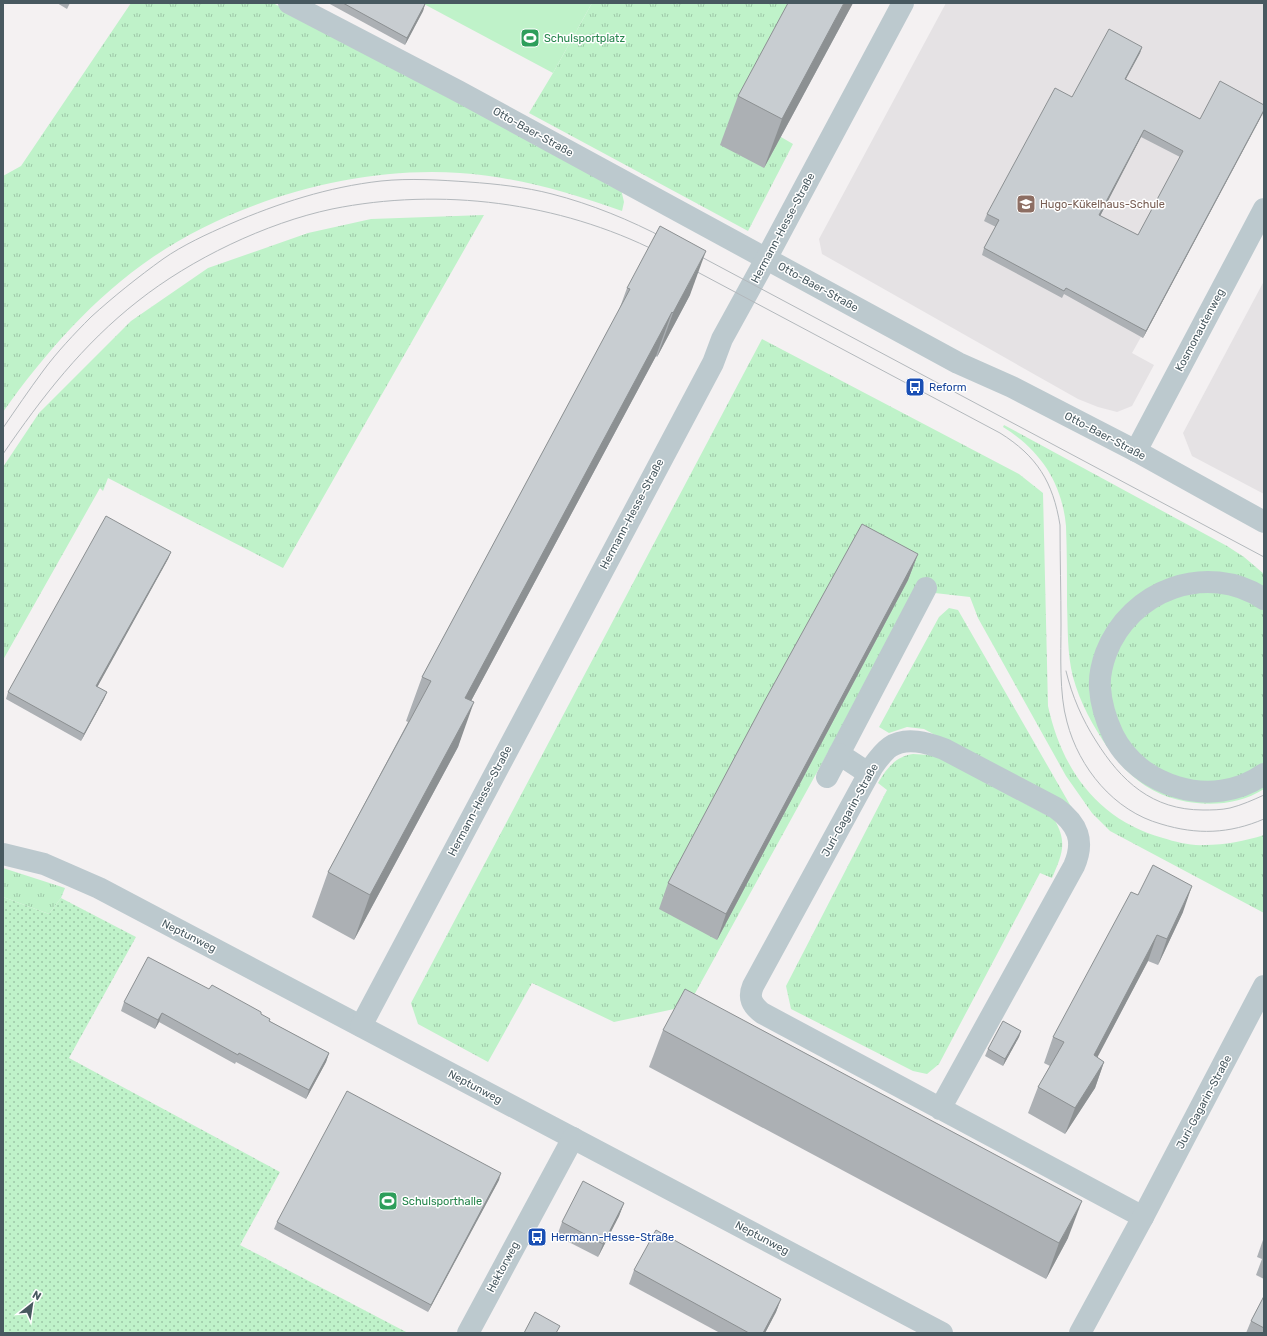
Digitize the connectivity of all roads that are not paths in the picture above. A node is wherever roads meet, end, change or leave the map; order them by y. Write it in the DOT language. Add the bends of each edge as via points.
graph roads {
  1 [pos="288,3"];
  2 [pos="902,3"];
  3 [pos="1264,209"];
  4 [pos="766,259"];
  5 [pos="1136,451"];
  6 [pos="1264,522"];
  7 [pos="926,588"];
  8 [pos="1264,599"];
  9 [pos="839,754"];
  10 [pos="868,773"];
  11 [pos="1264,774"];
  12 [pos="828,777"];
  13 [pos="3,854"];
  14 [pos="1264,986"];
  15 [pos="361,1026"];
  16 [pos="940,1109"];
  17 [pos="573,1138"];
  18 [pos="1143,1217"];
  19 [pos="468,1333"];
  20 [pos="942,1333"];
  21 [pos="1080,1333"];
  1 -- 4 [label="street, Otto-Baer-Straße" via="458,91"];
  2 -- 4 [label="street, Hermann-Hesse-Straße"];
  3 -- 5 [label="street, Kosmonautenweg"];
  4 -- 5 [label="street, Otto-Baer-Straße" via="958,363 1012,387"];
  4 -- 15 [label="street, Hermann-Hesse-Straße"];
  5 -- 6 [label="street, Otto-Baer-Straße"];
  7 -- 9 [label="street"];
  8 -- 11 [label="street" via="1239,587 1213,582 1187,584 1162,593 1129,616 1110,644 1100,675 1105,716 1115,740 1131,760 1153,777 1180,788 1212,792 1232,789 1252,782"];
  9 -- 10 [label="street"];
  9 -- 12 [label="street"];
  10 -- 16 [label="street, Juri-Gagarin-Straße" via="753,986 750,1000 758,1010"];
  10 -- 16 [label="street, Juri-Gagarin-Straße" via="894,745 911,741 927,743 944,749 1056,808 1072,823 1079,837 1080,852 1074,866"];
  13 -- 15 [label="street, Neptunweg" via="44,864 86,882"];
  14 -- 18 [label="street, Juri-Gagarin-Straße"];
  15 -- 17 [label="street, Neptunweg"];
  16 -- 18 [label="street, Juri-Gagarin-Straße"];
  17 -- 19 [label="street, Hektorweg"];
  17 -- 20 [label="street, Neptunweg"];
  18 -- 21 [label="street, Juri-Gagarin-Straße"];
}
